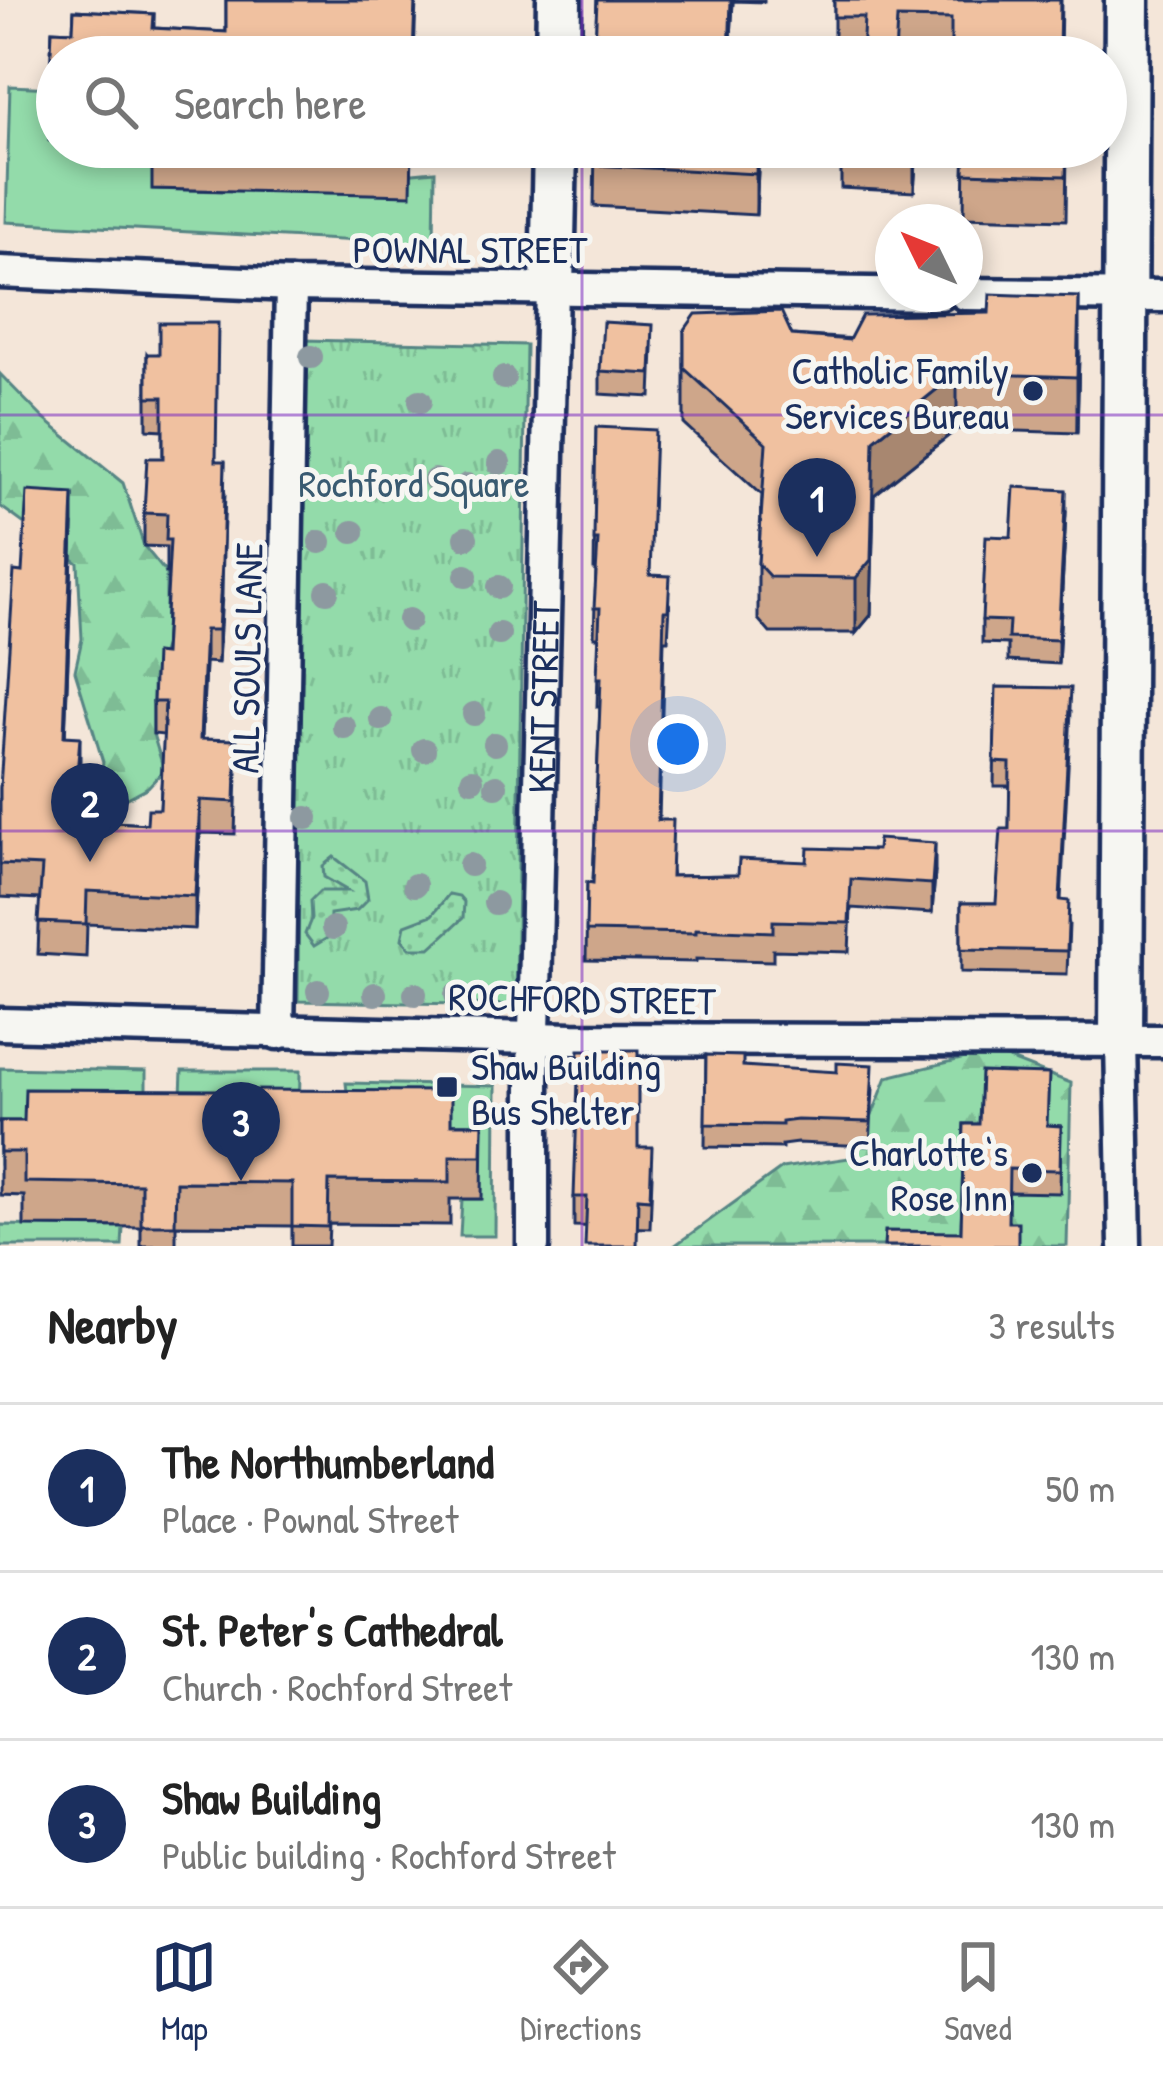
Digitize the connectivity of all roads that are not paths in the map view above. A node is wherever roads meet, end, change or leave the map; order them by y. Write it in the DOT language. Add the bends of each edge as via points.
graph roads {
  1 [pos="559,0"];
  2 [pos="1126,0"];
  3 [pos="558,36"];
  4 [pos="555,168"];
  5 [pos="0,272"];
  6 [pos="291,285"];
  7 [pos="552,288"];
  8 [pos="875,293"];
  9 [pos="983,294"];
  10 [pos="1145,294"];
  11 [pos="0,1024"];
  12 [pos="278,1033"];
  13 [pos="534,1037"];
  14 [pos="1142,1041"];
  15 [pos="533,1246"];
  16 [pos="1125,1246"];
  1 -- 3 [label="street"];
  2 -- 10 [label="street"];
  4 -- 7 [label="street, KENT STREET"];
  5 -- 6 [label="street, POWNAL STREET"];
  6 -- 7 [label="street, POWNAL STREET"];
  6 -- 12 [label="street, ALL SOULS LANE"];
  7 -- 8 [label="street, POWNAL STREET"];
  7 -- 13 [label="street, KENT STREET"];
  9 -- 10 [label="street"];
  10 -- 14 [label="street"];
  11 -- 12 [label="street, ROCHFORD STREET"];
  12 -- 13 [label="street, ROCHFORD STREET"];
  13 -- 14 [label="street, ROCHFORD STREET"];
  13 -- 15 [label="street, KENT STREET"];
  14 -- 16 [label="street"];
}
